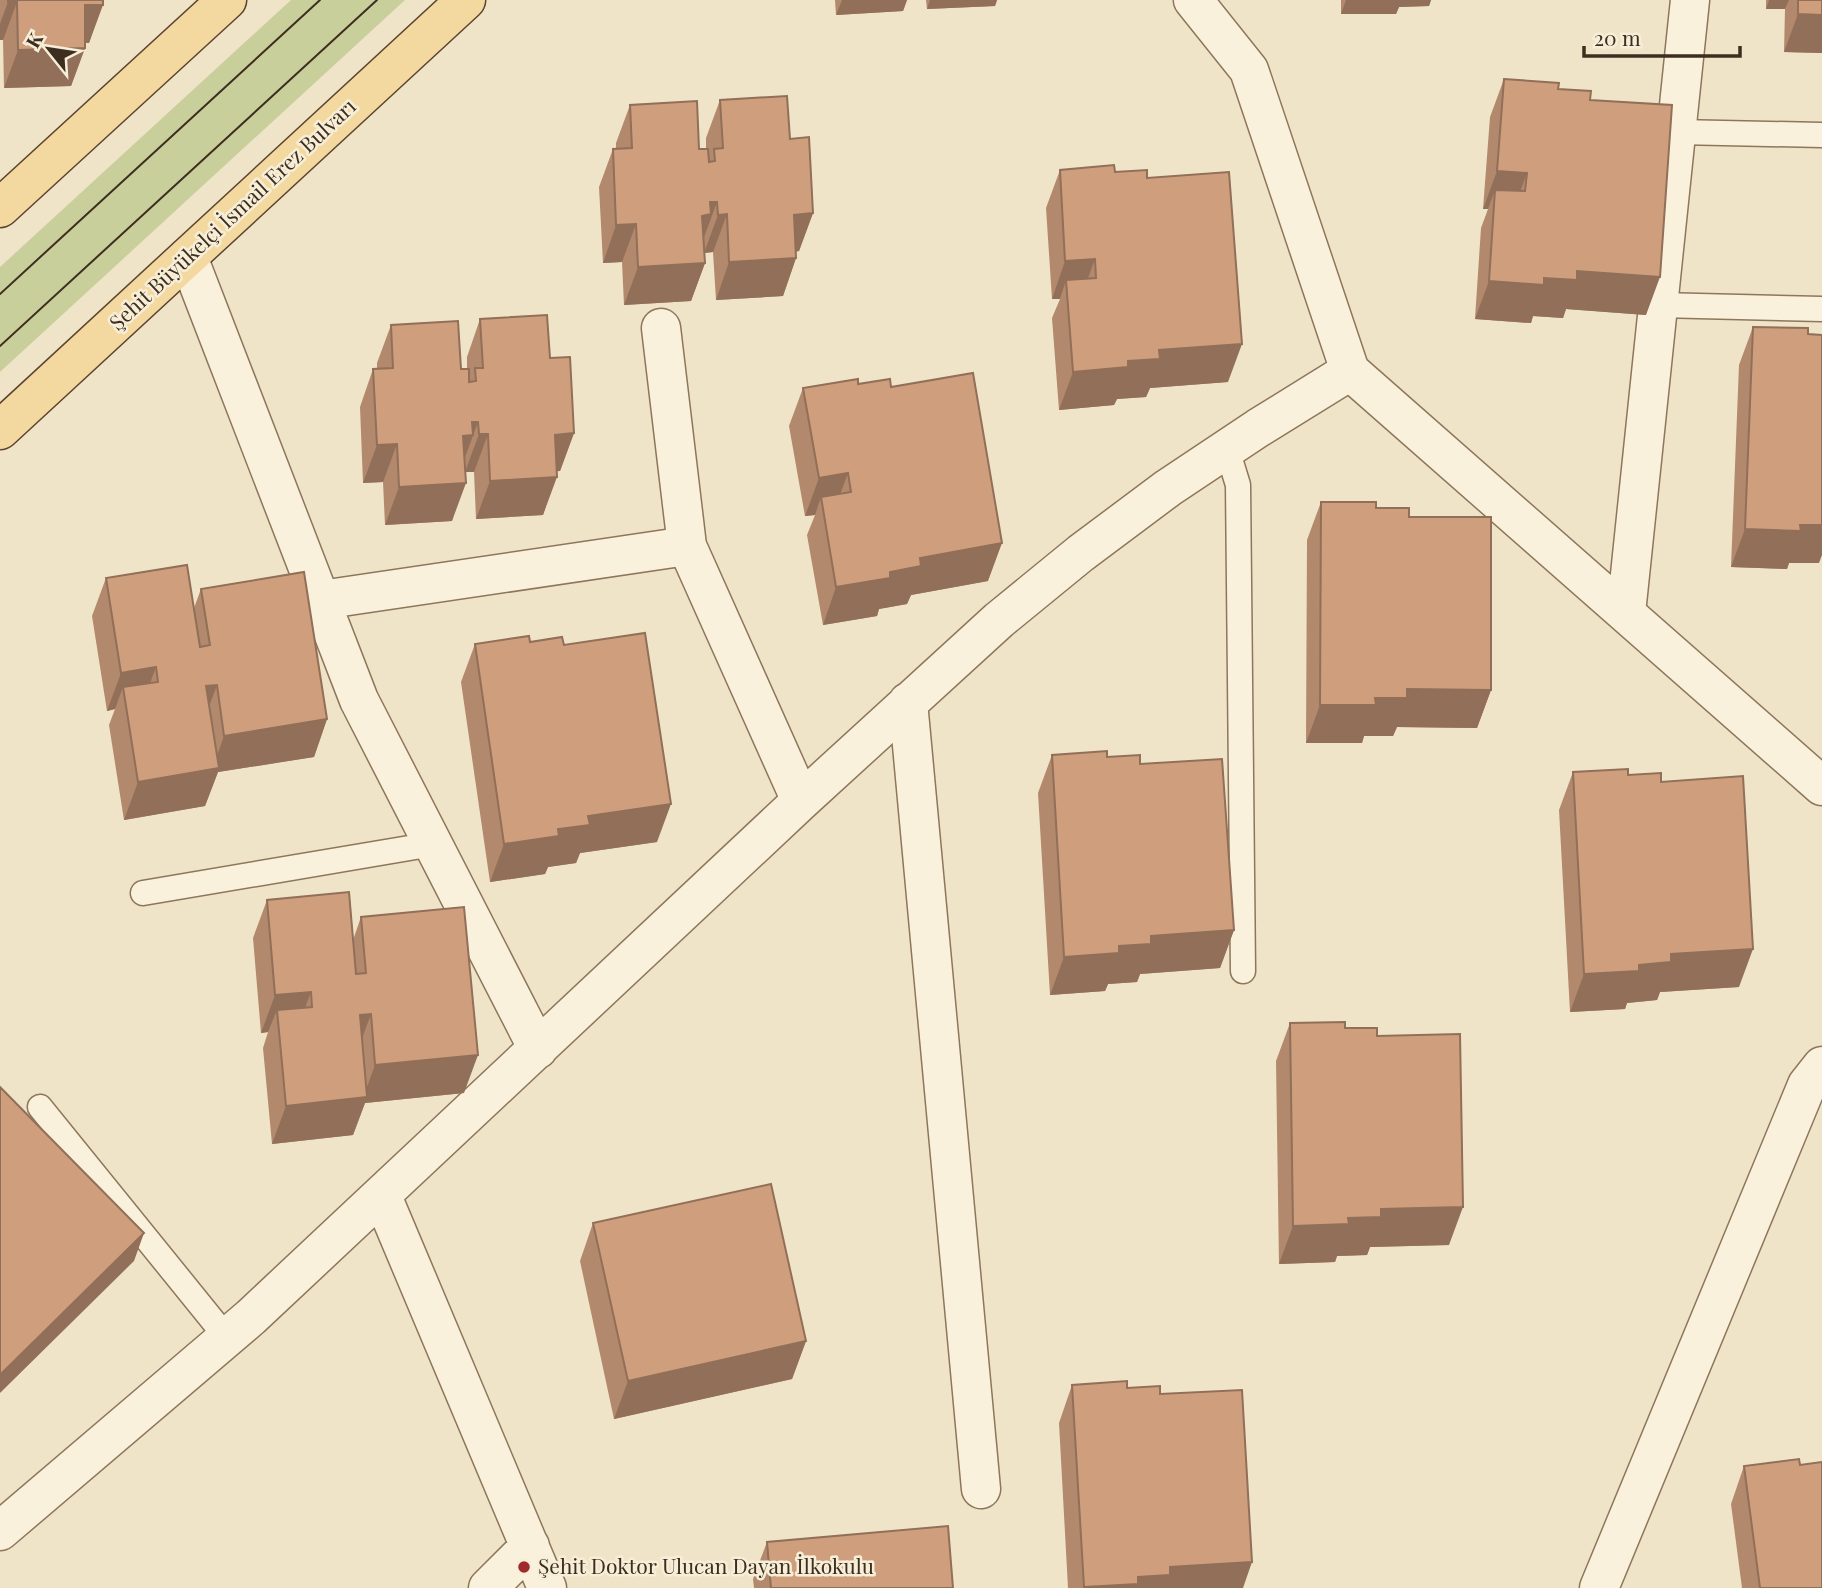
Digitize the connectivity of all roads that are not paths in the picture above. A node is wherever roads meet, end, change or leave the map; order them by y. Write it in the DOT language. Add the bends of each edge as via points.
graph roads {
  1 [pos="227,0"];
  2 [pos="466,0"];
  3 [pos="1690,0"];
  4 [pos="1208,8"];
  5 [pos="1677,132"];
  6 [pos="1822,135"];
  7 [pos="0,208"];
  8 [pos="188,257"];
  9 [pos="1658,305"];
  10 [pos="1822,309"];
  11 [pos="661,328"];
  12 [pos="1350,371"];
  13 [pos="0,430"];
  14 [pos="1227,449"];
  15 [pos="687,546"];
  16 [pos="321,600"];
  17 [pos="1626,613"];
  18 [pos="908,702"];
  19 [pos="1822,786"];
  20 [pos="802,801"];
  21 [pos="433,844"];
  22 [pos="143,893"];
  23 [pos="1243,971"];
  24 [pos="538,1049"];
  25 [pos="1822,1066"];
  26 [pos="40,1107"];
  27 [pos="382,1196"];
  28 [pos="227,1338"];
  29 [pos="981,1489"];
  30 [pos="0,1531"];
  31 [pos="530,1546"];
  32 [pos="488,1588"];
  33 [pos="547,1588"];
  34 [pos="1599,1588"];
  1 -- 7 [label="main road"];
  2 -- 8 [label="main road, Şehit Büyükelçi İsmail Erez Bulvarı"];
  3 -- 5 [label="street"];
  4 -- 12 [label="street" via="1249,70"];
  5 -- 6 [label="lane"];
  5 -- 9 [label="street"];
  8 -- 13 [label="main road, Şehit Büyükelçi İsmail Erez Bulvarı"];
  8 -- 16 [label="street"];
  9 -- 10 [label="lane"];
  9 -- 17 [label="street"];
  11 -- 15 [label="street"];
  12 -- 14 [label="street"];
  12 -- 17 [label="street"];
  14 -- 18 [label="street" via="1081,553"];
  14 -- 23 [label="lane" via="1238,485"];
  15 -- 16 [label="street"];
  15 -- 20 [label="street"];
  16 -- 21 [label="street" via="359,700"];
  17 -- 19 [label="street"];
  18 -- 20 [label="street"];
  18 -- 29 [label="street"];
  20 -- 24 [label="street"];
  21 -- 22 [label="lane"];
  21 -- 24 [label="street"];
  24 -- 27 [label="street"];
  25 -- 34 [label="street" via="1807,1085"];
  26 -- 28 [label="lane"];
  27 -- 28 [label="street"];
  27 -- 31 [label="street"];
  28 -- 30 [label="street"];
  31 -- 32 [label="street"];
  31 -- 33 [label="street"];
}
